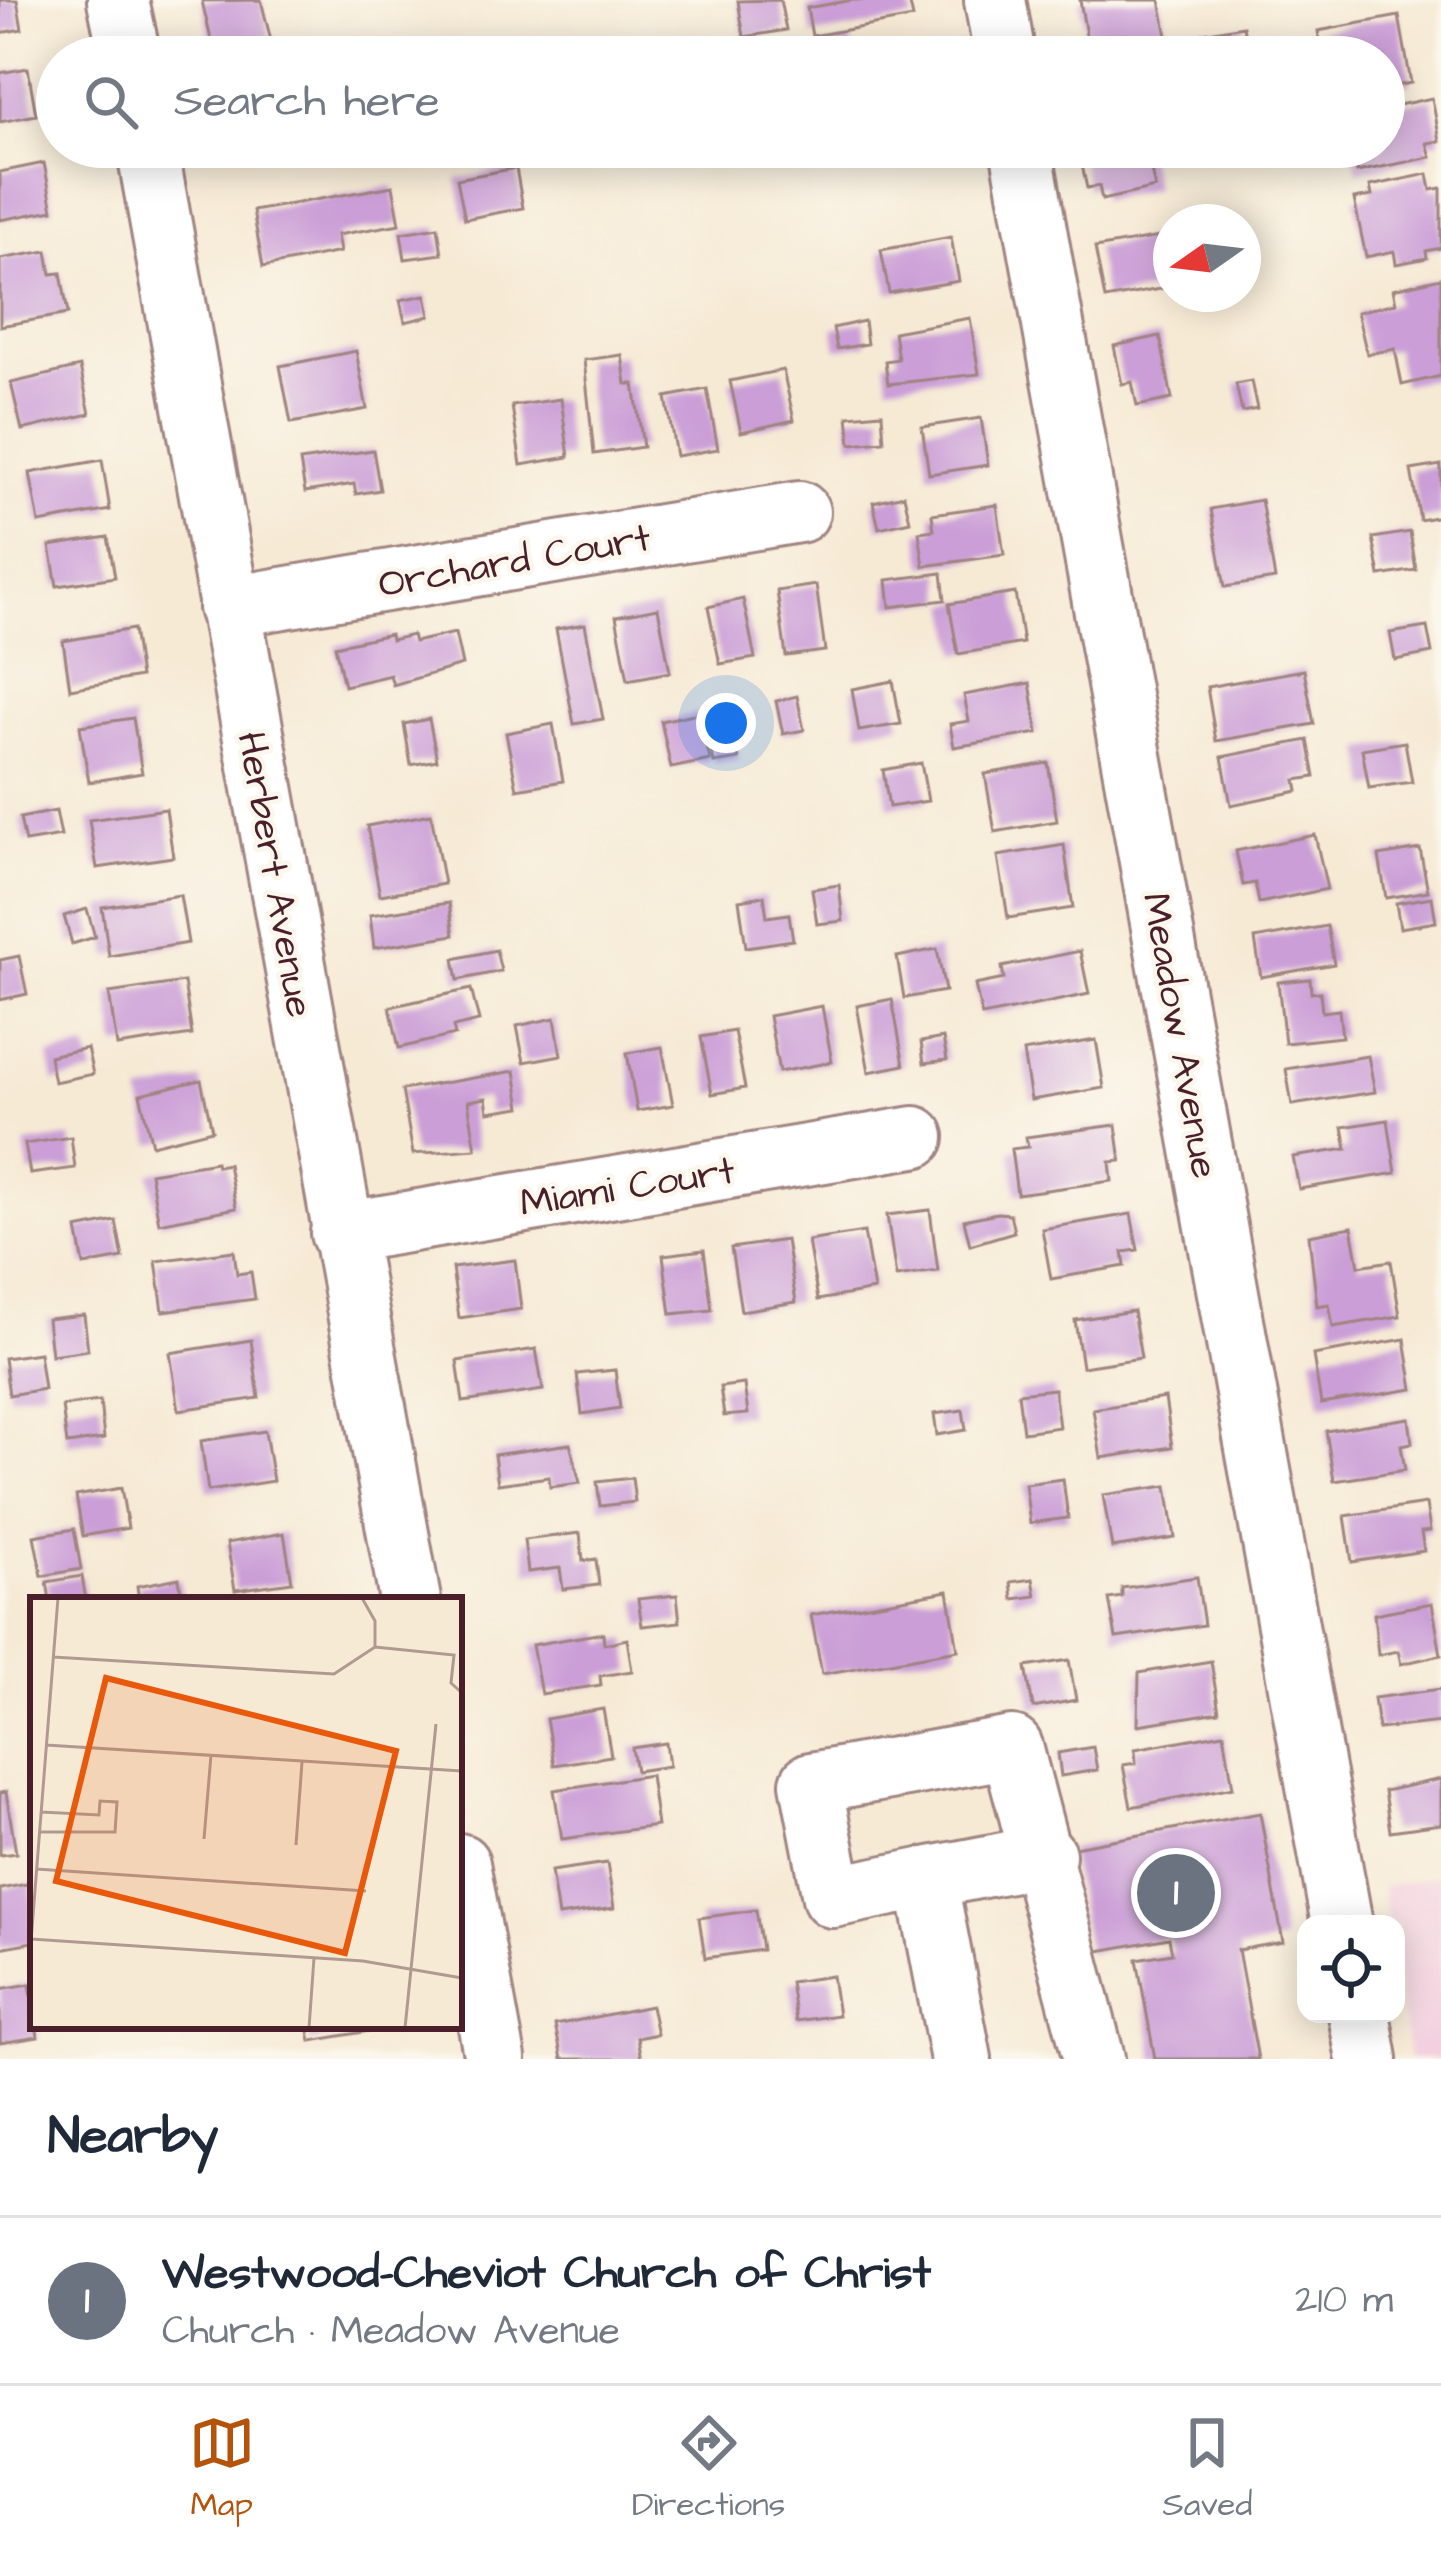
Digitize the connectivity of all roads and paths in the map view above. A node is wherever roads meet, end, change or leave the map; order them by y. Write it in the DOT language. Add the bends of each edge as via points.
graph roads {
  1 [pos="118,0"];
  2 [pos="995,0"];
  3 [pos="126,36"];
  4 [pos="1001,36"];
  5 [pos="151,168"];
  6 [pos="1025,168"];
  7 [pos="799,512"];
  8 [pos="230,607"];
  9 [pos="914,1138"];
  10 [pos="341,1233"];
  11 [pos="409,1597"];
  12 [pos="1045,1855"];
  13 [pos="926,1878"];
  14 [pos="462,1880"];
  15 [pos="1340,1915"];
  16 [pos="1361,2023"];
  17 [pos="495,2059"];
  18 [pos="962,2059"];
  19 [pos="1094,2059"];
  20 [pos="1367,2059"];
  1 -- 3 [label="street"];
  2 -- 4 [label="street"];
  5 -- 8 [label="street, Herbert Avenue"];
  6 -- 15 [label="street, Meadow Avenue"];
  7 -- 8 [label="street, Orchard Court"];
  8 -- 10 [label="street, Herbert Avenue"];
  9 -- 10 [label="street, Miami Court"];
  10 -- 11 [label="street, Herbert Avenue"];
  12 -- 13 [label="street"];
  12 -- 13 [label="street" via="1012,1747 811,1783 833,1897"];
  12 -- 19 [label="street"];
  13 -- 18 [label="street"];
  14 -- 17 [label="street"];
  16 -- 20 [label="street"];
}
